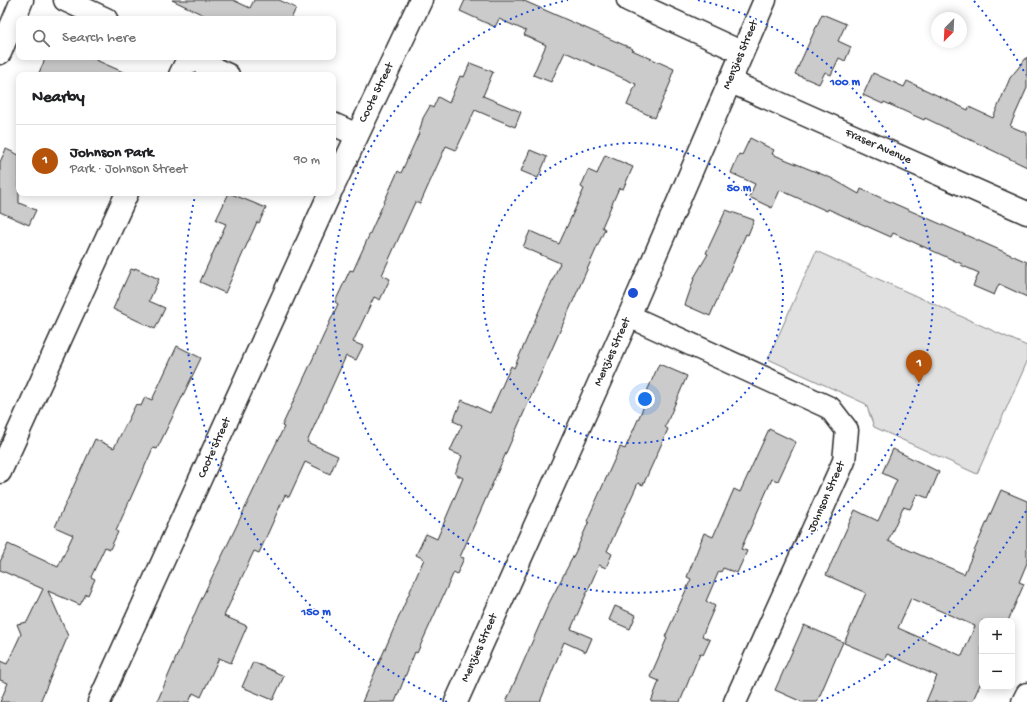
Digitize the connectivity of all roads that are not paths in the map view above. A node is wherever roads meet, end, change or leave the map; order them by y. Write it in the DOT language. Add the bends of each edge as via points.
graph roads {
  1 [pos="22,0"];
  2 [pos="65,0"];
  3 [pos="421,0"];
  4 [pos="628,0"];
  5 [pos="765,0"];
  6 [pos="100,16"];
  7 [pos="741,52"];
  8 [pos="0,53"];
  9 [pos="188,60"];
  10 [pos="196,60"];
  11 [pos="182,72"];
  12 [pos="222,72"];
  13 [pos="729,81"];
  14 [pos="336,125"];
  15 [pos="357,134"];
  16 [pos="336,180"];
  17 [pos="126,196"];
  18 [pos="329,196"];
  19 [pos="1027,213"];
  20 [pos="629,316"];
  21 [pos="0,472"];
  22 [pos="1027,694"];
  23 [pos="99,702"];
  24 [pos="456,702"];
  25 [pos="735,702"];
  26 [pos="1024,702"];
  1 -- 8 [label="street"];
  2 -- 6 [label="street"];
  3 -- 15 [label="street, Coote Street"];
  4 -- 7 [label="street"];
  5 -- 7 [label="street, Menzies Street"];
  7 -- 13 [label="street, Menzies Street"];
  9 -- 11 [label="street"];
  10 -- 12 [label="street"];
  13 -- 19 [label="street, Fraser Avenue"];
  13 -- 20 [label="street, Menzies Street"];
  14 -- 15 [label="street"];
  15 -- 16 [label="street, Coote Street"];
  17 -- 21 [label="street"];
  18 -- 23 [label="street, Coote Street"];
  20 -- 24 [label="street, Menzies Street"];
  20 -- 25 [label="street, Johnson Street" via="830,408 847,430 844,461"];
  22 -- 26 [label="street"];
}
